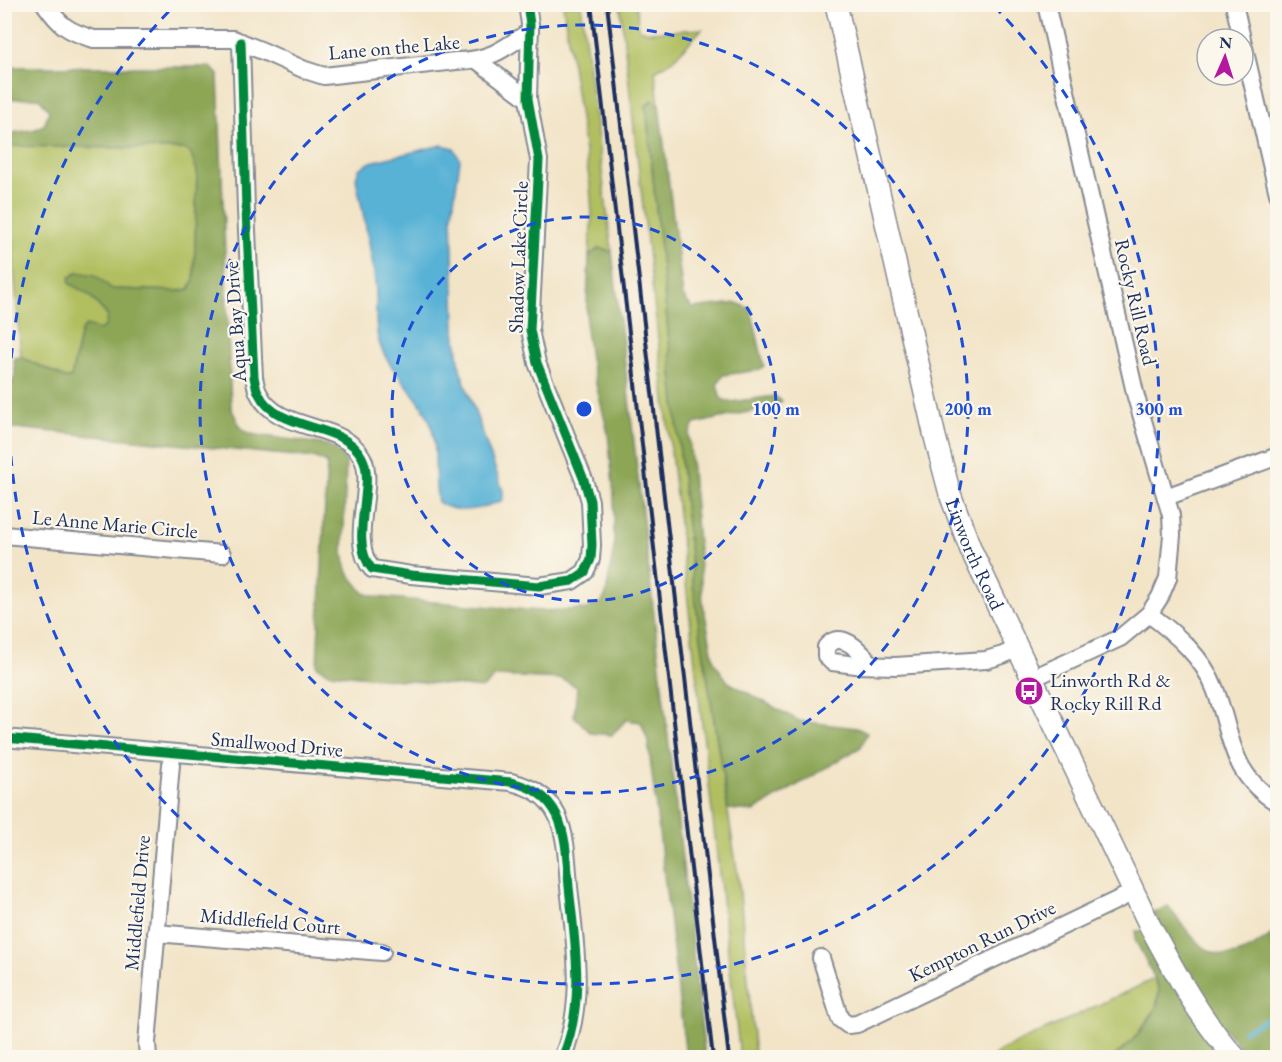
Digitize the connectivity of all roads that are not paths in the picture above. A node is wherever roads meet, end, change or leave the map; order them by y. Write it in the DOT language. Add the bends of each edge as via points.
graph roads {
  1 [pos="45,4"];
  2 [pos="527,4"];
  3 [pos="836,4"];
  4 [pos="1046,4"];
  5 [pos="1234,4"];
  6 [pos="1240,27"];
  7 [pos="530,31"];
  8 [pos="241,42"];
  9 [pos="478,61"];
  10 [pos="1254,87"];
  11 [pos="528,99"];
  12 [pos="1278,194"];
  13 [pos="1278,456"];
  14 [pos="1166,497"];
  15 [pos="4,535"];
  16 [pos="222,554"];
  17 [pos="585,572"];
  18 [pos="1149,614"];
  19 [pos="1018,648"];
  20 [pos="872,665"];
  21 [pos="1033,678"];
  22 [pos="4,738"];
  23 [pos="172,753"];
  24 [pos="1278,802"];
  25 [pos="1134,892"];
  26 [pos="156,933"];
  27 [pos="382,952"];
  28 [pos="821,958"];
  29 [pos="148,1058"];
  30 [pos="562,1058"];
  31 [pos="1236,1058"];
  1 -- 8 [label="street, Lane on the Lake" via="73,33 94,39"];
  2 -- 7 [label="street, Shadow Lake Circle"];
  3 -- 19 [label="main road, Linworth Road" via="950,495 971,550"];
  4 -- 14 [label="street, Rocky Rill Road" via="1136,396"];
  5 -- 6 [label="street"];
  7 -- 9 [label="street, Lane on the Lake"];
  7 -- 11 [label="street, Shadow Lake Circle"];
  8 -- 9 [label="street, Lane on the Lake" via="324,76"];
  8 -- 17 [label="street, Aqua Bay Drive" via="254,376 258,393 276,414 334,435 353,445 363,458 366,475 362,545 366,563 380,572 539,586 572,581"];
  9 -- 11 [label="street, Lane on the Lake"];
  10 -- 12 [label="street"];
  11 -- 17 [label="street, Shadow Lake Circle" via="539,160 530,330 537,363 590,501 592,545"];
  13 -- 14 [label="street"];
  14 -- 18 [label="street, Rocky Rill Road" via="1172,559 1168,578"];
  15 -- 16 [label="street, Le Anne Marie Circle"];
  18 -- 21 [label="street, Rocky Rill Road" via="1120,638"];
  18 -- 24 [label="street" via="1184,642 1199,662 1215,687 1241,767 1252,782"];
  19 -- 20 [label="street" via="986,660"];
  19 -- 21 [label="main road, Linworth Road"];
  21 -- 25 [label="main road, Linworth Road"];
  22 -- 23 [label="street, Smallwood Drive"];
  23 -- 26 [label="street, Middlefield Drive"];
  23 -- 30 [label="street, Smallwood Drive" via="510,782 543,796 564,834 578,955 575,1011"];
  25 -- 28 [label="street, Kempton Run Drive" via="856,1024 848,1025 840,1018"];
  25 -- 31 [label="main road, Linworth Road" via="1181,982"];
  26 -- 27 [label="street, Middlefield Court"];
  26 -- 29 [label="street, Middlefield Drive"];
}
